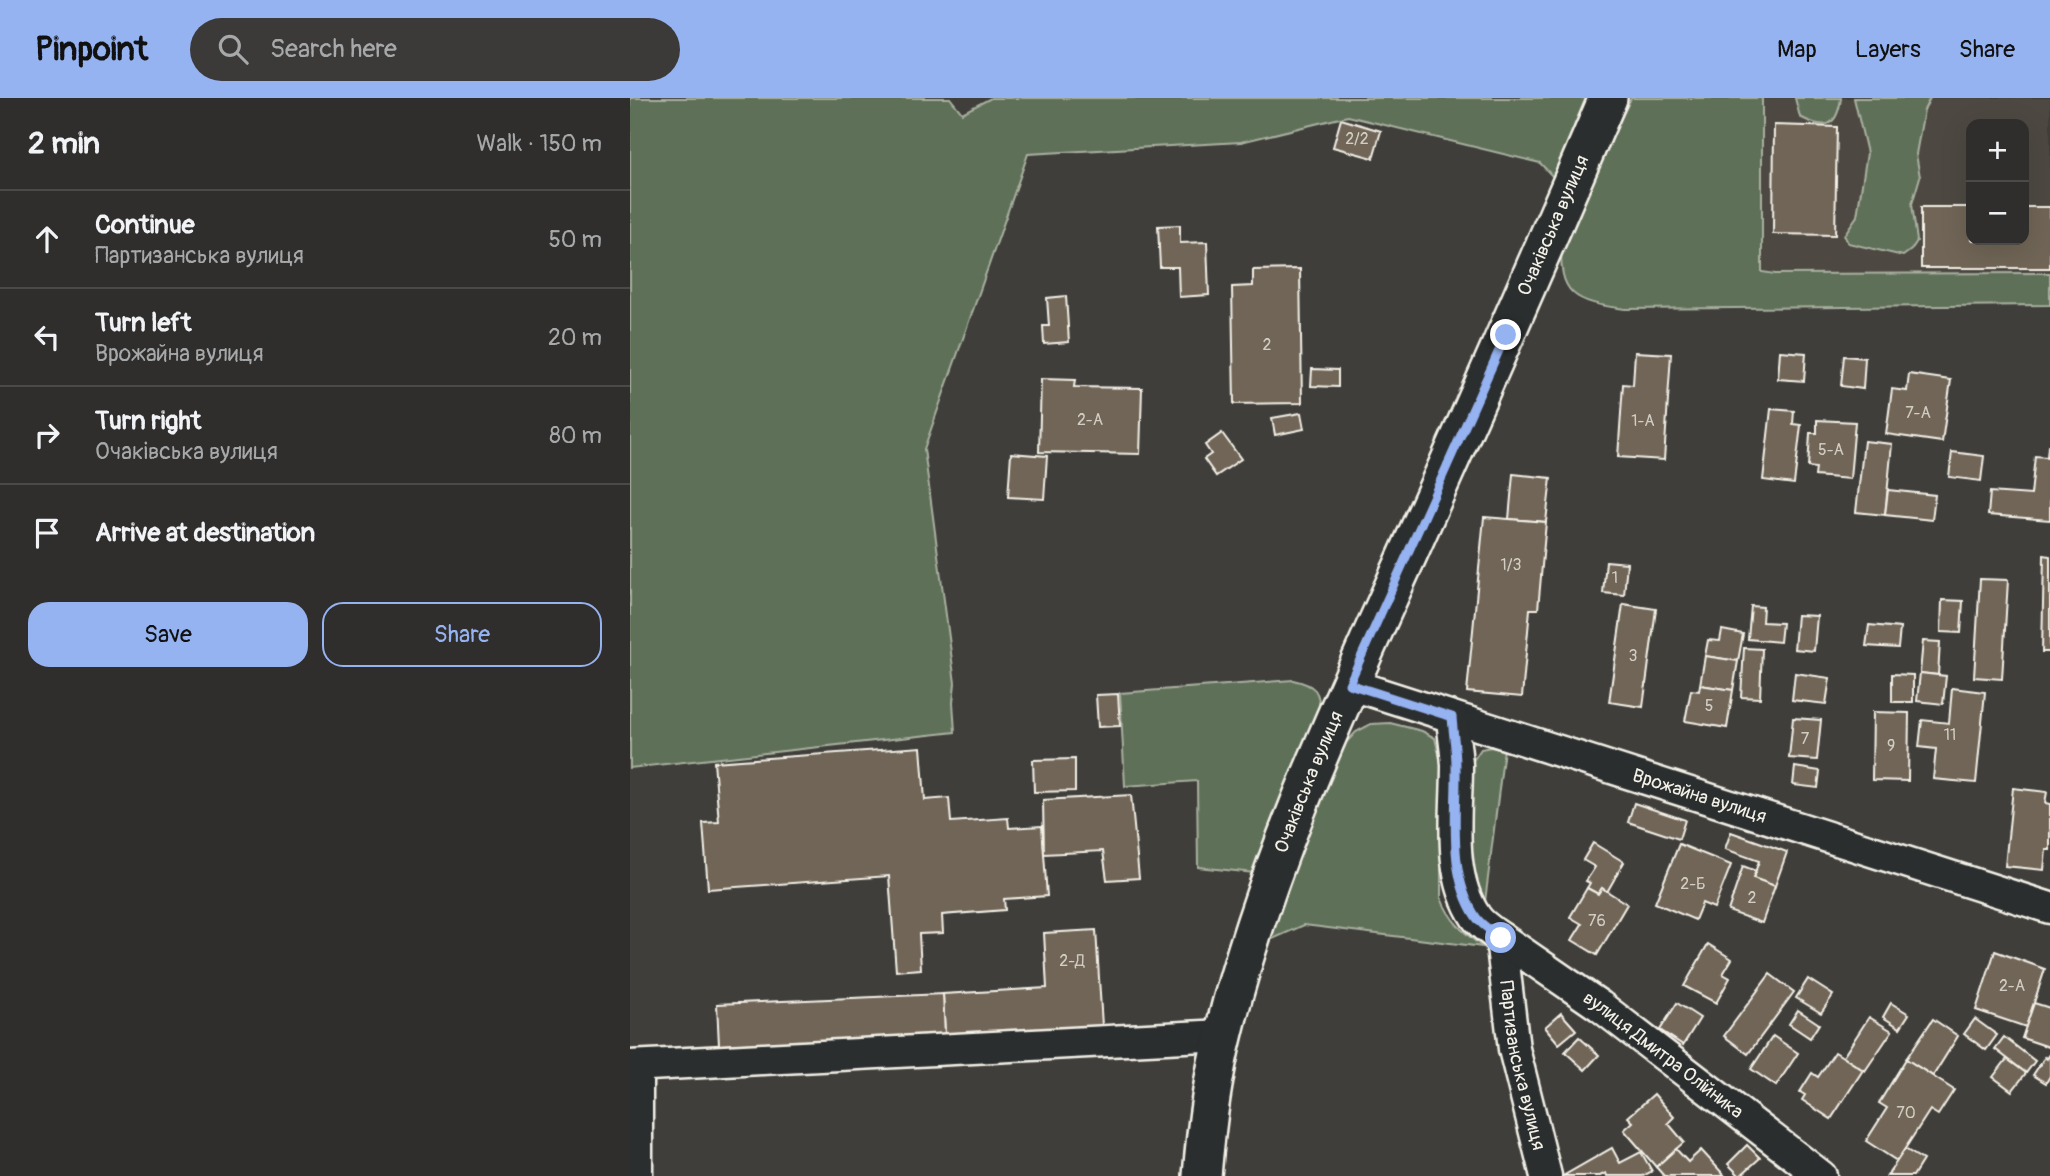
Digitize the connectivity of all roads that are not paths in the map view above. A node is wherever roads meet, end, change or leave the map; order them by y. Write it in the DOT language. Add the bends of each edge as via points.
graph roads {
  1 [pos="1608,98"];
  2 [pos="1349,684"];
  3 [pos="1452,717"];
  4 [pos="2050,908"];
  5 [pos="1501,938"];
  6 [pos="1223,1035"];
  7 [pos="633,1066"];
  8 [pos="637,1176"];
  9 [pos="1202,1176"];
  10 [pos="1546,1176"];
  11 [pos="1821,1176"];
  1 -- 2 [label="street, Очаківська вулиця"];
  2 -- 3 [label="street, Врожайна вулиця"];
  2 -- 6 [label="street, Очаківська вулиця" via="1250,939"];
  3 -- 4 [label="street, Врожайна вулиця"];
  3 -- 5 [label="street" via="1461,884 1478,920"];
  5 -- 10 [label="street, Партизанська вулиця" via="1514,1049"];
  5 -- 11 [label="street, вулиця Дмитра Олійника" via="1600,1006"];
  6 -- 7 [label="street"];
  6 -- 9 [label="street, Очаківська вулиця"];
  7 -- 8 [label="street"];
}
